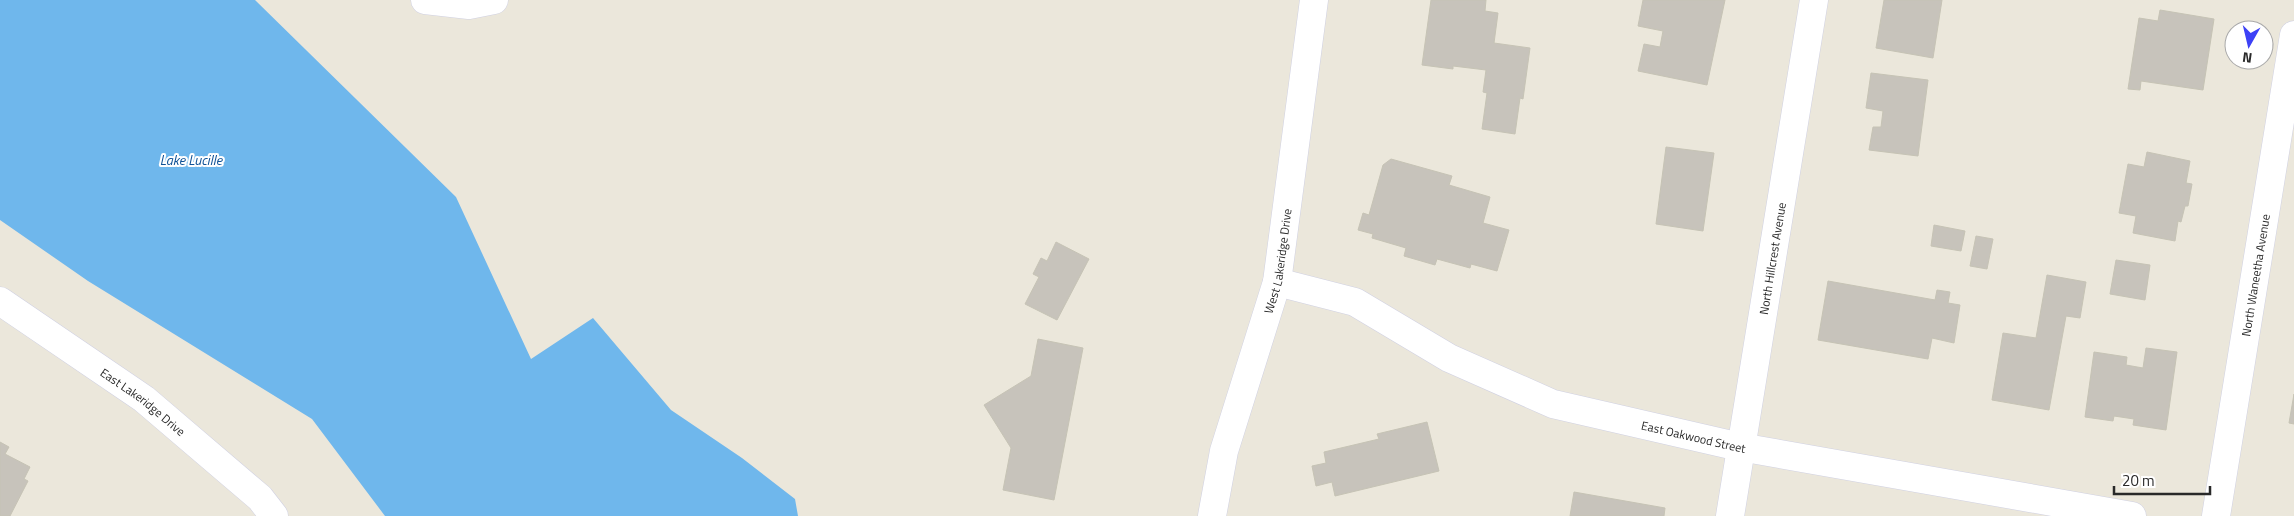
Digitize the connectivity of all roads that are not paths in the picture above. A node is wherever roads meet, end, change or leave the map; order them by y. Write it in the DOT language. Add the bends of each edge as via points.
graph roads {
  1 [pos="425,0"];
  2 [pos="494,0"];
  3 [pos="1314,0"];
  4 [pos="1814,0"];
  5 [pos="2294,35"];
  6 [pos="1277,282"];
  7 [pos="0,301"];
  8 [pos="1740,448"];
  9 [pos="274,516"];
  10 [pos="1212,516"];
  11 [pos="1730,516"];
  12 [pos="2132,516"];
  13 [pos="2216,516"];
  1 -- 2 [label="street" via="468,5"];
  3 -- 6 [label="street, West Lakeridge Drive"];
  4 -- 8 [label="street, North Hillcrest Avenue"];
  5 -- 13 [label="street, North Waneetha Avenue"];
  6 -- 8 [label="street, East Oakwood Street" via="1355,302 1449,358 1554,404"];
  6 -- 10 [label="street, West Lakeridge Drive" via="1224,451"];
  7 -- 9 [label="street, East Lakeridge Drive" via="144,399 260,498"];
  8 -- 11 [label="street, North Hillcrest Avenue"];
  8 -- 12 [label="street, East Oakwood Street"];
}
